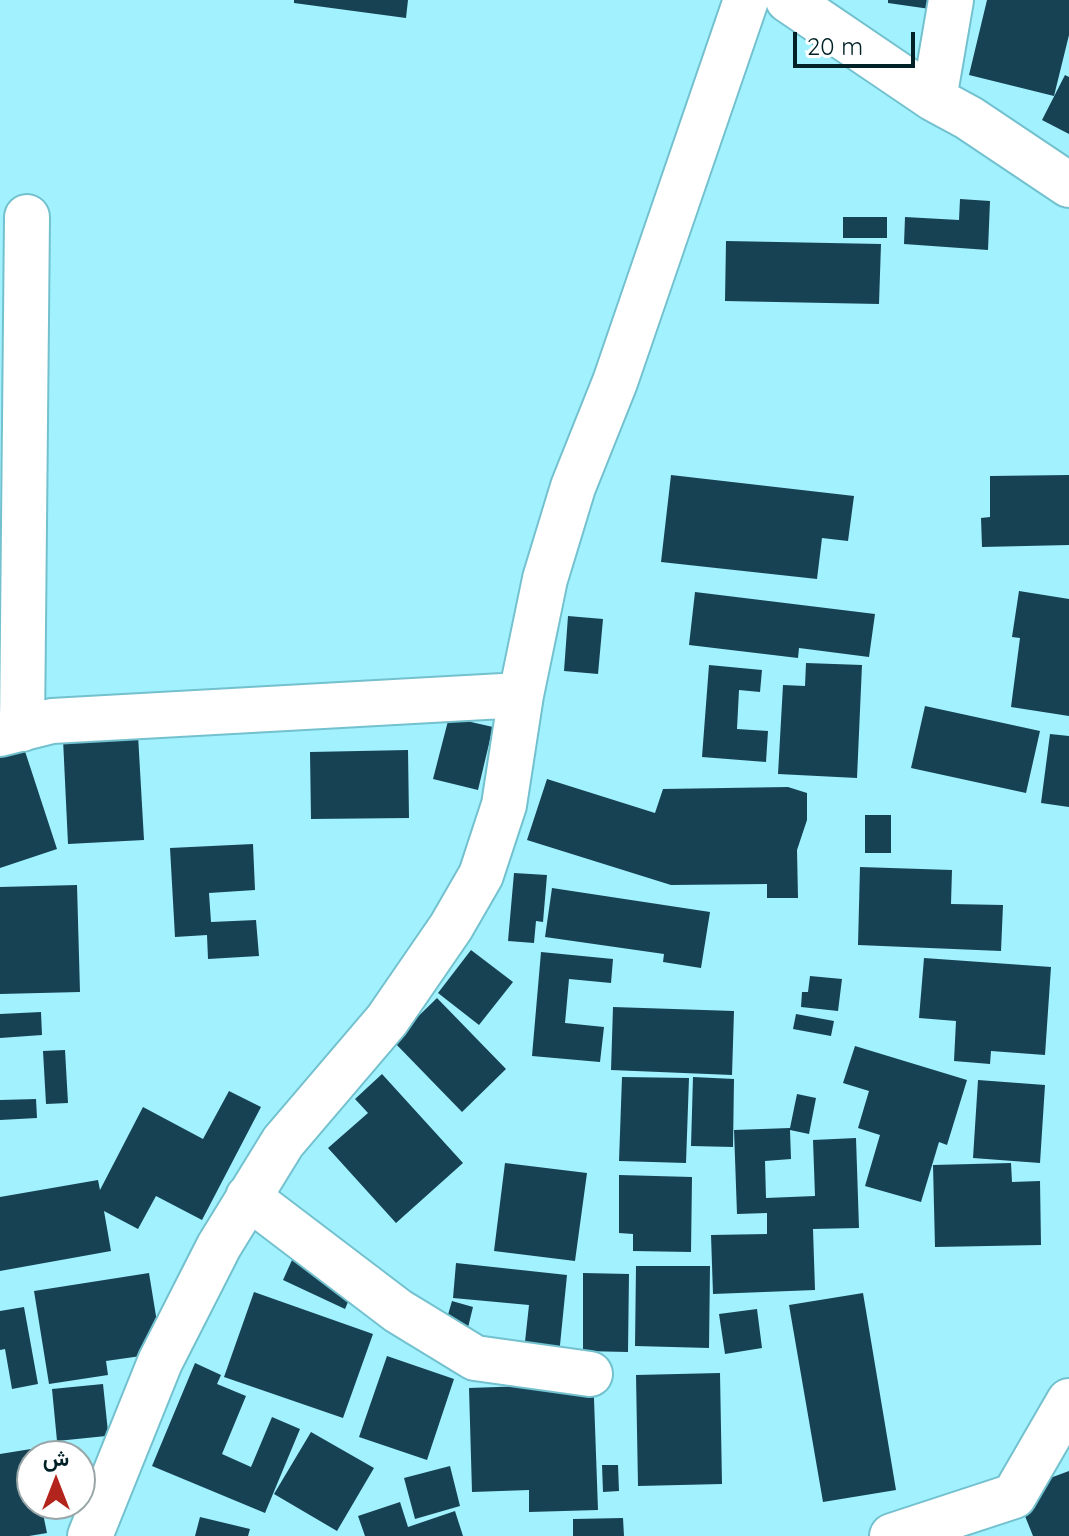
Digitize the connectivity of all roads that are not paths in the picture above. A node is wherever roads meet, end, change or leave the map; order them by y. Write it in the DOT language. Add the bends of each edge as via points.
graph roads {
  1 [pos="746,0"];
  2 [pos="788,0"];
  3 [pos="951,0"];
  4 [pos="934,99"];
  5 [pos="1069,185"];
  6 [pos="27,217"];
  7 [pos="521,695"];
  8 [pos="11,731"];
  9 [pos="248,1197"];
  10 [pos="590,1374"];
  11 [pos="1069,1401"];
  12 [pos="90,1536"];
  13 [pos="892,1536"];
  1 -- 7 [label="street" via="615,382 573,487 545,579"];
  2 -- 4 [label="street"];
  3 -- 4 [label="street"];
  4 -- 5 [label="street"];
  6 -- 8 [label="street"];
  7 -- 8 [label="street" via="52,721"];
  7 -- 9 [label="street" via="504,805 481,875 387,1020 283,1142"];
  9 -- 10 [label="street" via="398,1311 475,1358"];
  9 -- 12 [label="street" via="160,1362"];
  11 -- 13 [label="street" via="1014,1496"];
}
